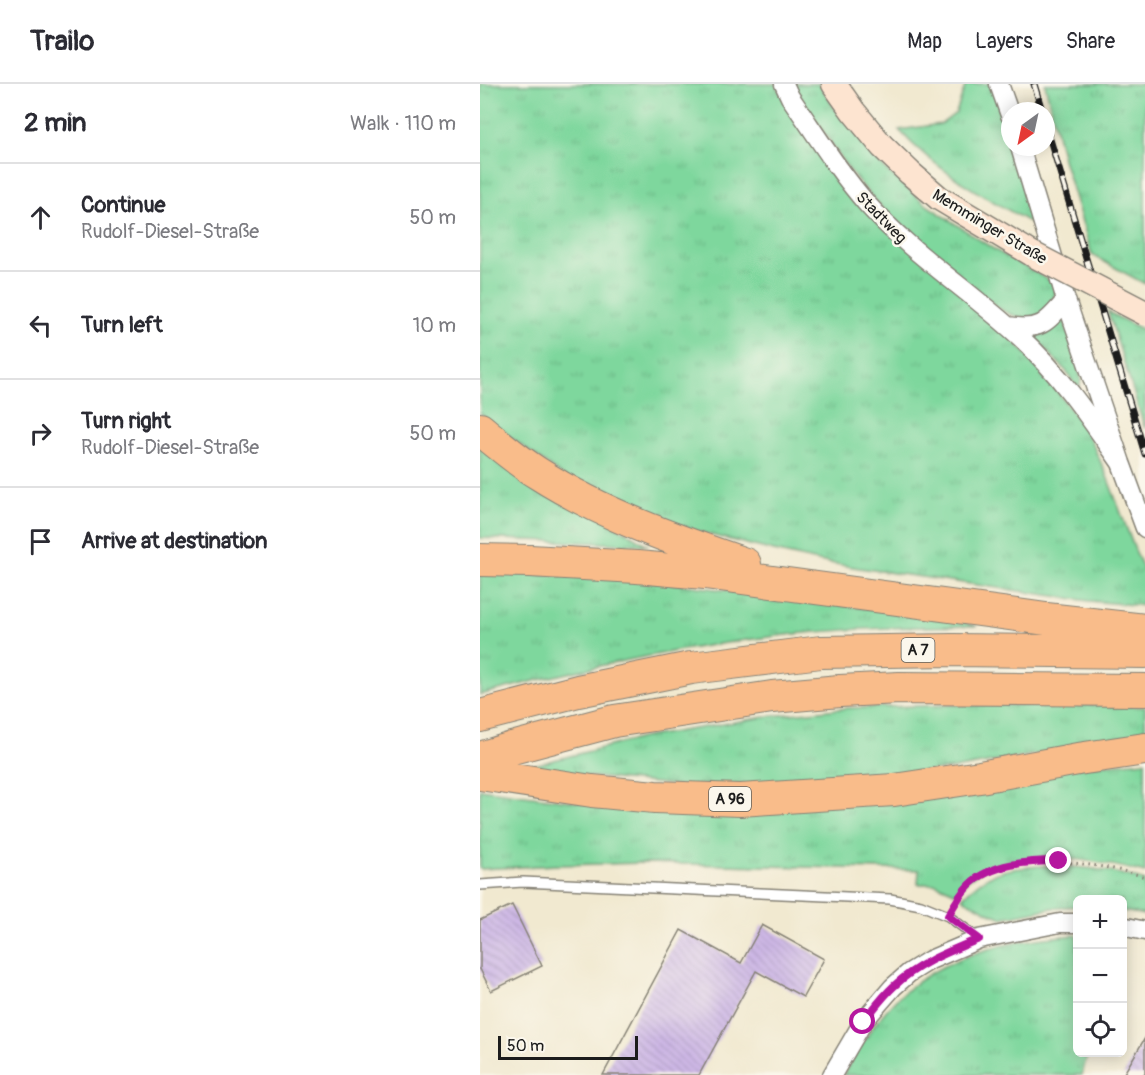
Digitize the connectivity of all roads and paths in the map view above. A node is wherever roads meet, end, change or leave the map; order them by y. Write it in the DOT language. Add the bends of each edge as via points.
graph roads {
  1 [pos="784,84"];
  2 [pos="834,84"];
  3 [pos="999,84"];
  4 [pos="1005,102"];
  5 [pos="1023,156"];
  6 [pos="1066,300"];
  7 [pos="1145,313"];
  8 [pos="1008,326"];
  9 [pos="480,429"];
  10 [pos="1121,463"];
  11 [pos="1145,528"];
  12 [pos="480,560"];
  13 [pos="814,587"];
  14 [pos="1143,637"];
  15 [pos="1145,690"];
  16 [pos="480,716"];
  17 [pos="1145,749"];
  18 [pos="480,758"];
  19 [pos="480,774"];
  20 [pos="1145,877"];
  21 [pos="480,885"];
  22 [pos="948,916"];
  23 [pos="1073,923"];
  24 [pos="1127,927"];
  25 [pos="1145,931"];
  26 [pos="979,939"];
  27 [pos="832,1075"];
  1 -- 8 [label="street, Stadtweg" via="867,204 891,229"];
  2 -- 7 [label="street, Memminger Straße, bridge" via="882,146 939,198 1034,255"];
  3 -- 4 [label="street"];
  5 -- 6 [label="street, Stadtweg"];
  6 -- 8 [label="street" via="1041,325"];
  6 -- 10 [label="street, Stadtweg"];
  8 -- 10 [label="street, Stadtweg" via="1058,379"];
  9 -- 13 [label="highway" via="538,474 588,502 698,548"];
  10 -- 11 [label="street, Stadtweg"];
  12 -- 13 [label="highway" via="637,567"];
  13 -- 14 [label="highway" via="1046,619"];
  14 -- 16 [label="highway, A 7" via="952,650 821,652 680,671"];
  15 -- 18 [label="highway" via="899,688 772,697 614,721"];
  17 -- 19 [label="highway, A 96" via="894,790 740,800 592,792"];
  20 -- 22 [label="path" via="1066,862 1006,866 974,880"];
  21 -- 22 [label="lane" via="523,882 890,899"];
  22 -- 26 [label="lane"];
  23 -- 26 [label="street"];
  24 -- 25 [label="street"];
  26 -- 27 [label="street" via="930,960 893,987 863,1022"];
}
